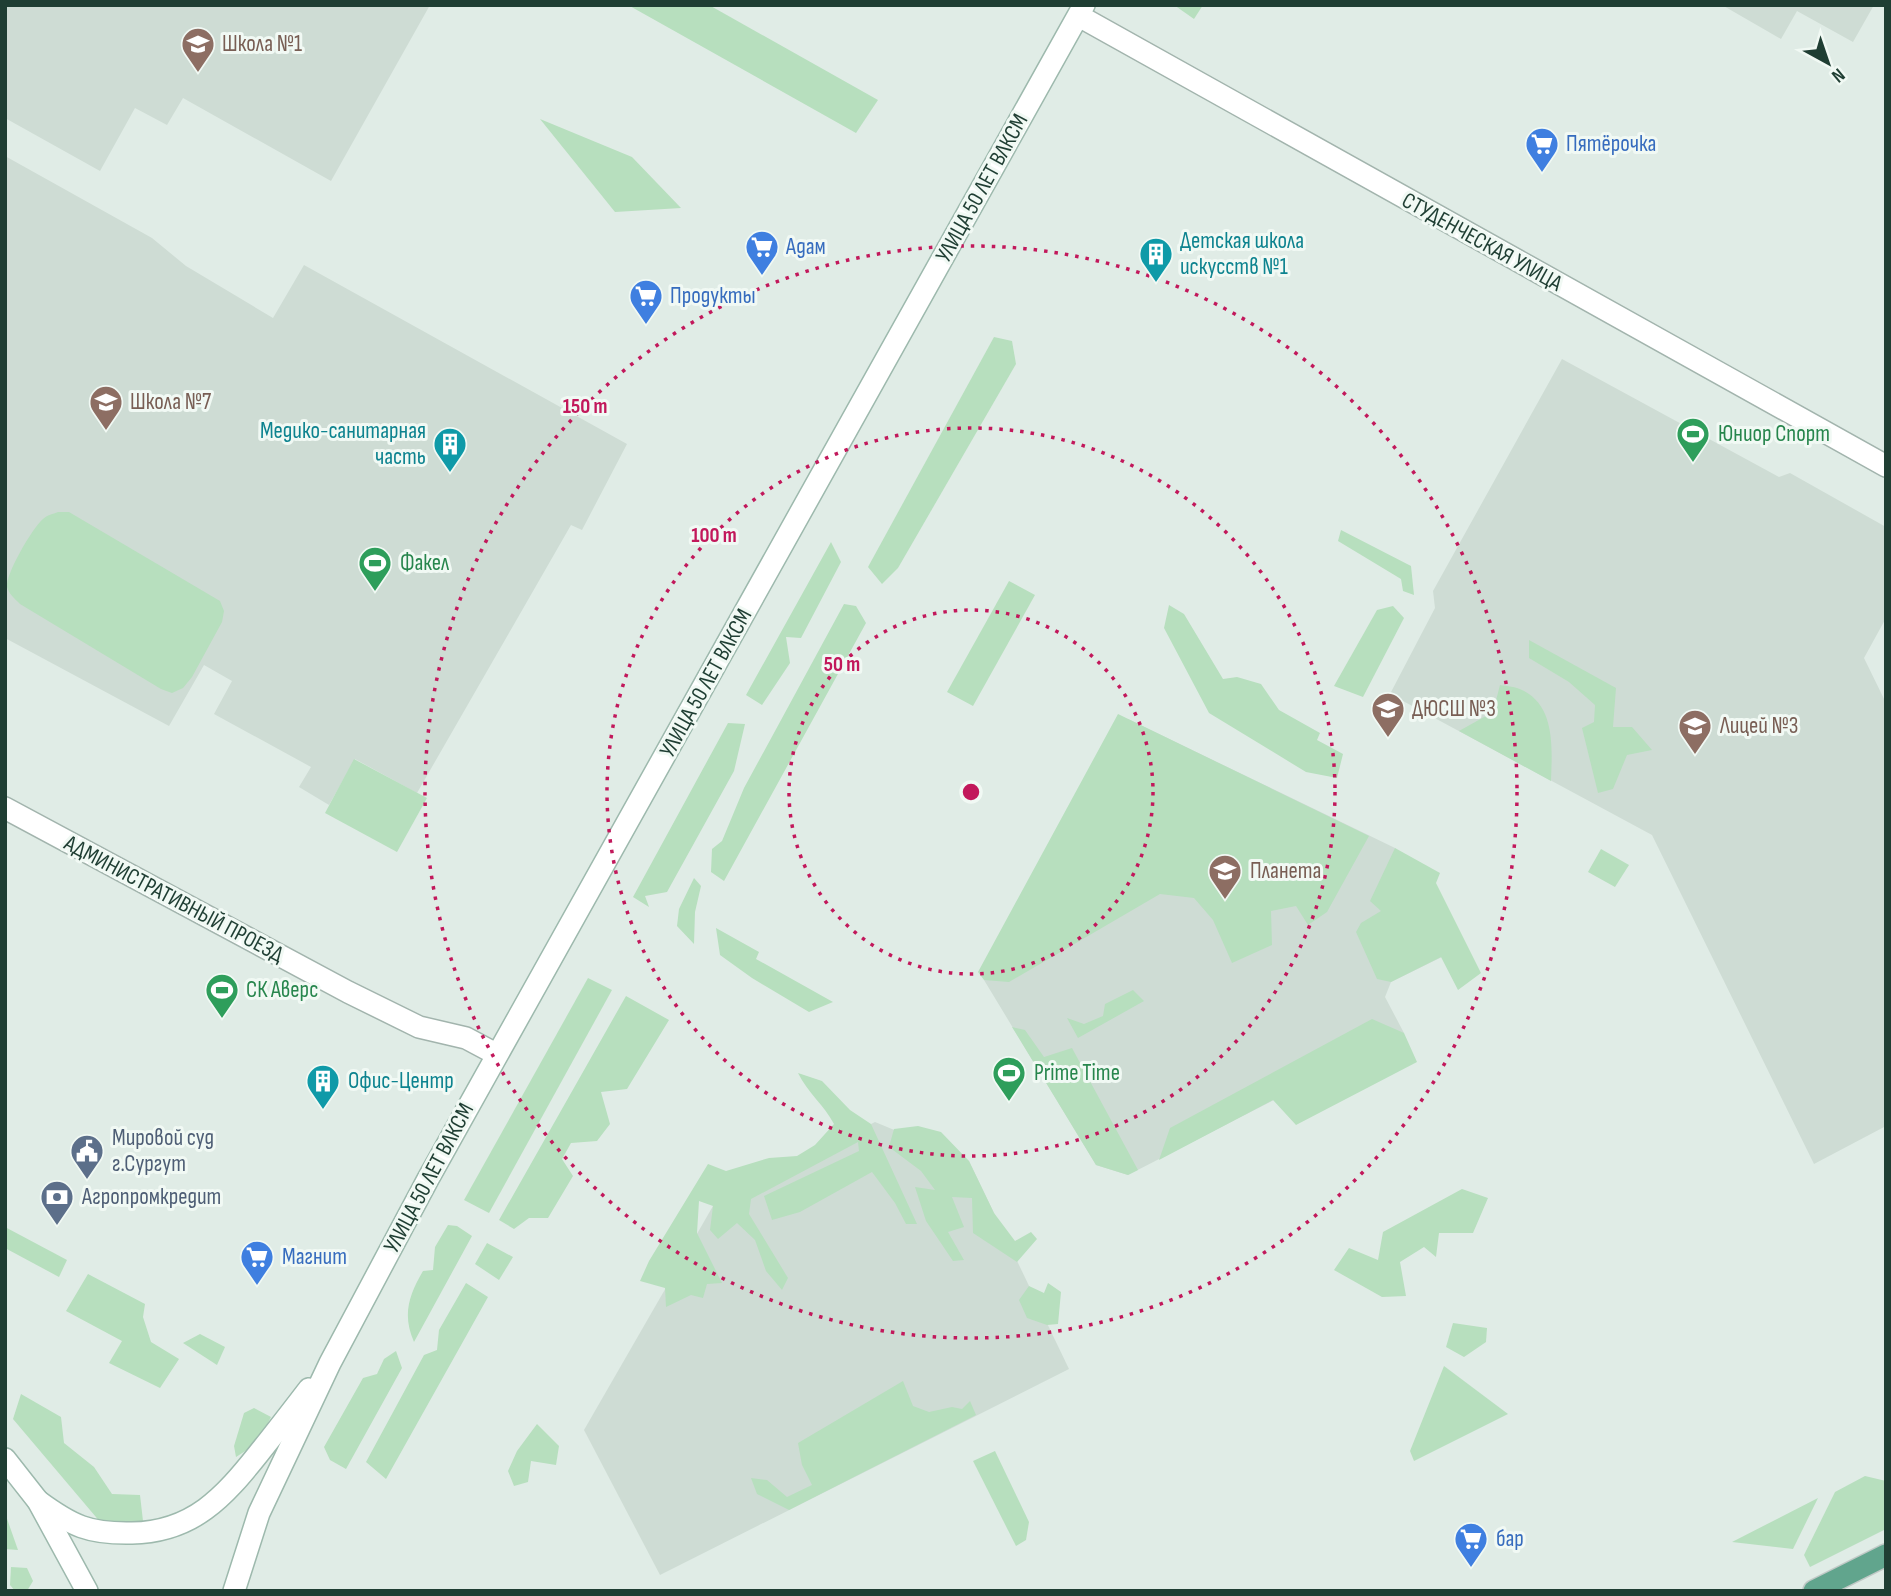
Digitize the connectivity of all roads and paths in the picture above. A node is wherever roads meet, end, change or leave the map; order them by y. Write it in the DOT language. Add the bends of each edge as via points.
graph roads {
  1 [pos="1081,10"];
  2 [pos="1886,466"];
  3 [pos="5,808"];
  4 [pos="496,1054"];
  5 [pos="330,1363"];
  6 [pos="5,1459"];
  7 [pos="38,1501"];
  8 [pos="1886,1556"];
  9 [pos="87,1591"];
  10 [pos="234,1591"];
  11 [pos="1814,1591"];
  1 -- 2 [label="main road, СТУДЕНЧЕСКАЯ УЛИЦА"];
  1 -- 4 [label="main road, УЛИЦА 50 ЛЕТ ВЛКСМ"];
  3 -- 4 [label="main road, АДМИНИСТРАТИВНЫЙ ПРОЕЗД" via="348,992 419,1027 466,1038"];
  4 -- 5 [label="main road, УЛИЦА 50 ЛЕТ ВЛКСМ"];
  5 -- 7 [label="main road, УЛИЦА 50 ЛЕТ ВЛКСМ" via="231,1488 184,1523 147,1533 110,1534 67,1522"];
  5 -- 10 [label="main road, УЛИЦА 50 ЛЕТ ВЛКСМ" via="259,1513"];
  6 -- 7 [label="main road"];
  7 -- 9 [label="main road"];
  8 -- 11 [label="main road"];
}
